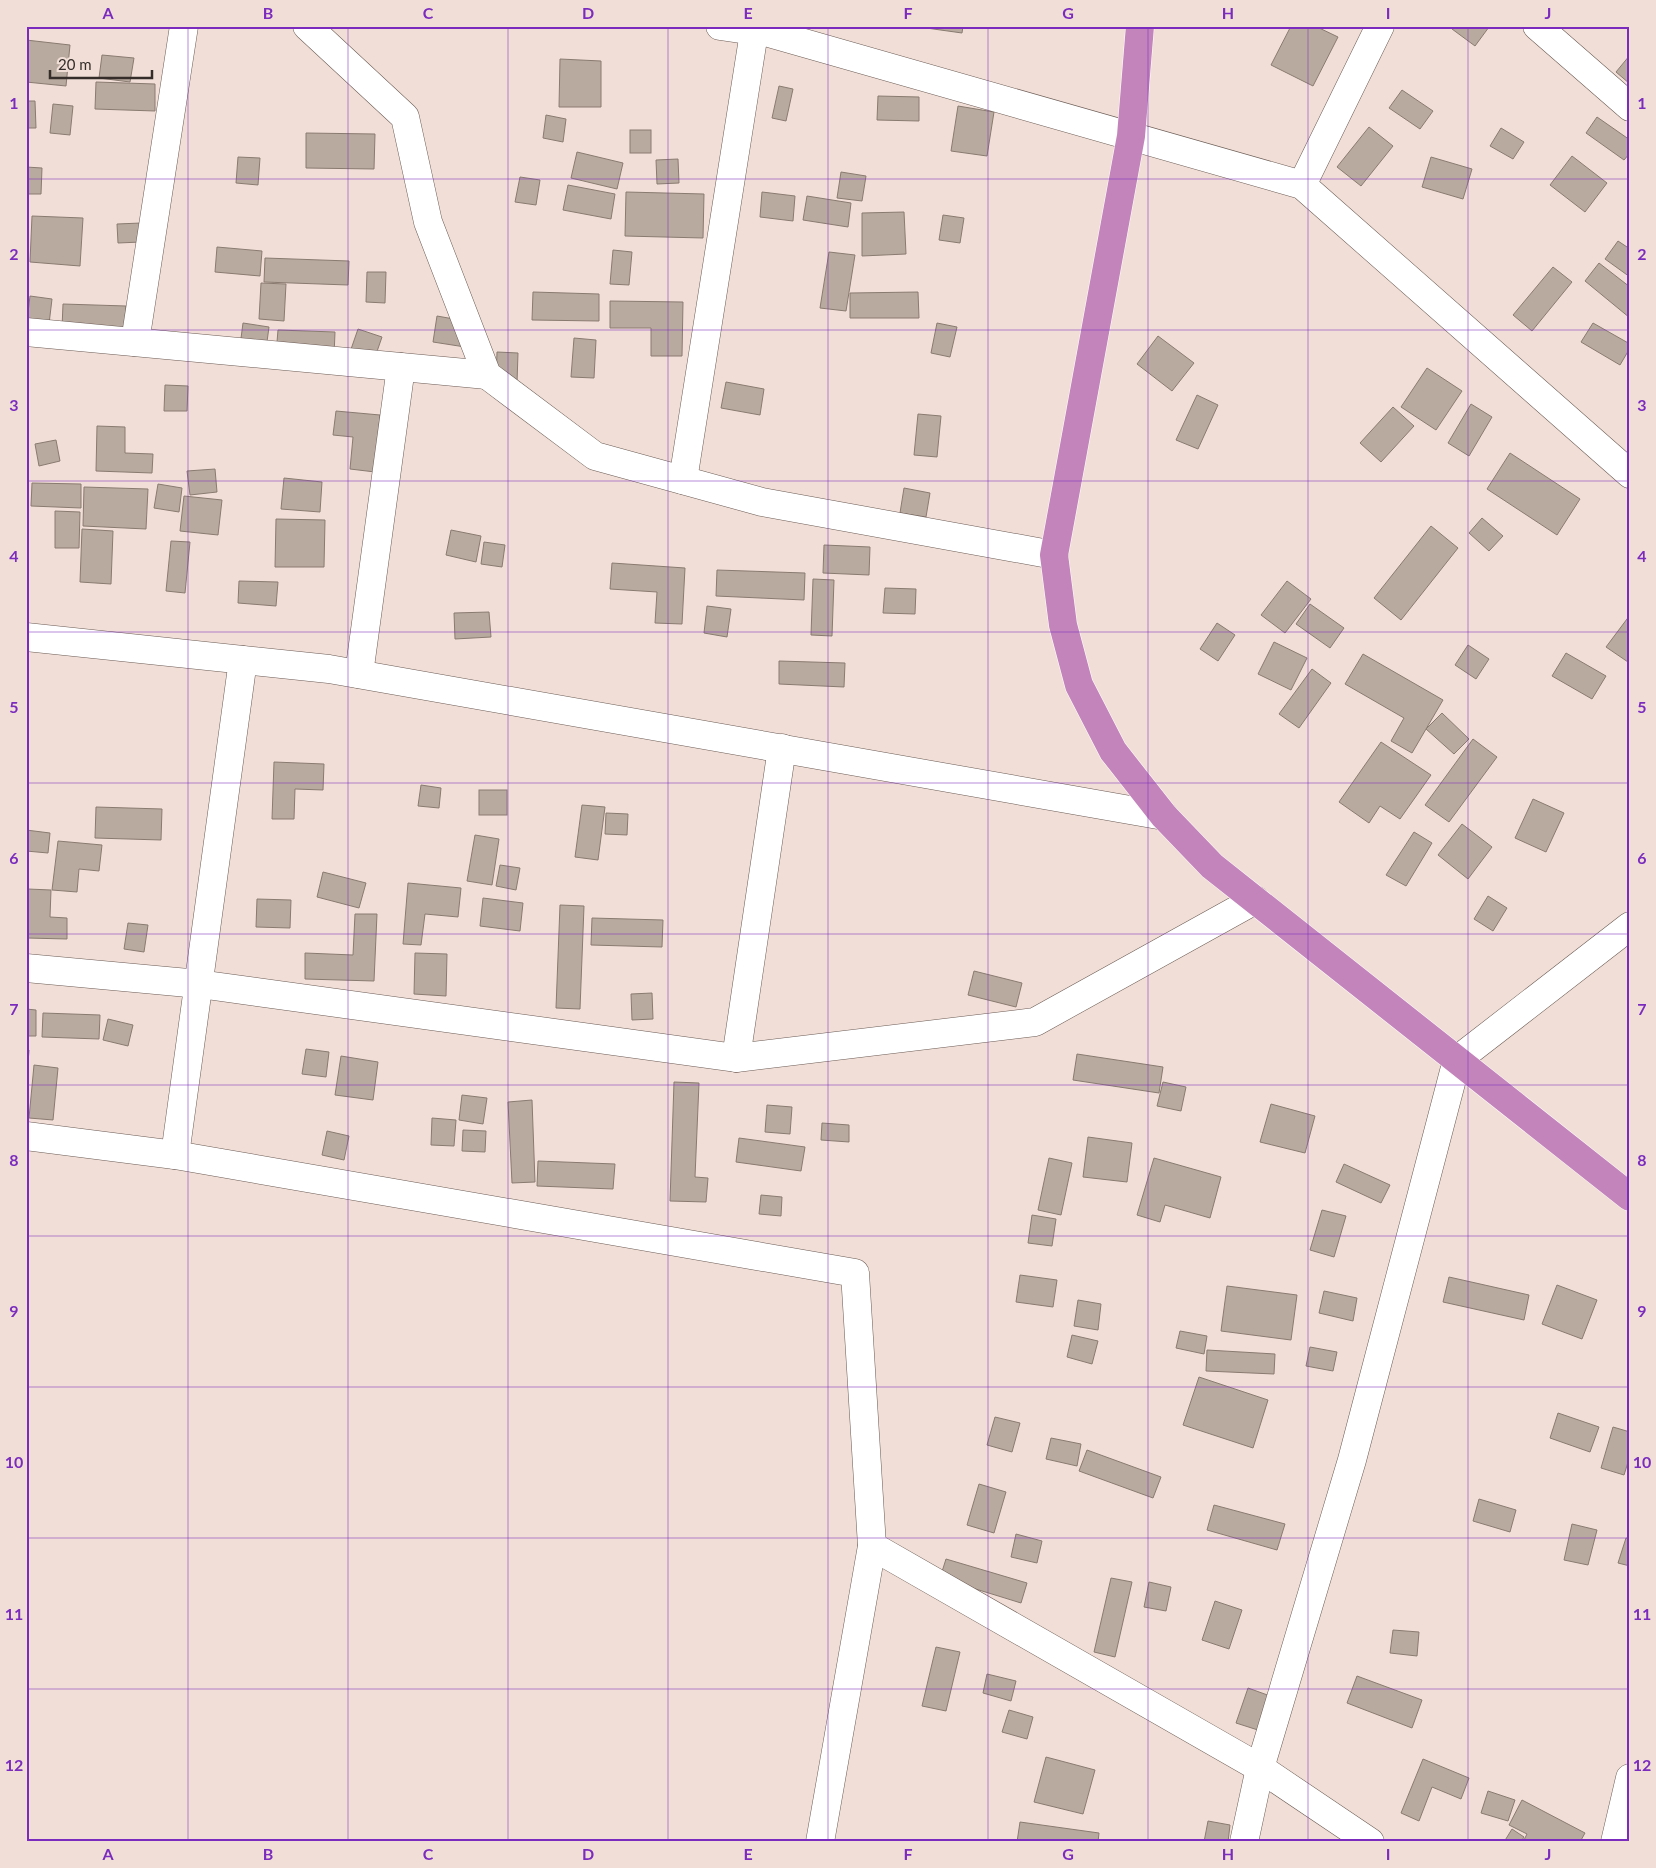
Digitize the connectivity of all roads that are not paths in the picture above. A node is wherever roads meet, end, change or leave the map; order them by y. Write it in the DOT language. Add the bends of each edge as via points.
graph roads {
  1 [pos="184,26"];
  2 [pos="307,26"];
  3 [pos="720,26"];
  4 [pos="1140,26"];
  5 [pos="1380,26"];
  6 [pos="1537,26"];
  7 [pos="755,29"];
  8 [pos="1630,108"];
  9 [pos="1131,136"];
  10 [pos="1302,184"];
  11 [pos="26,332"];
  12 [pos="135,342"];
  13 [pos="401,367"];
  14 [pos="487,375"];
  15 [pos="1630,474"];
  16 [pos="683,480"];
  17 [pos="1054,555"];
  18 [pos="26,637"];
  19 [pos="243,660"];
  20 [pos="360,674"];
  21 [pos="782,748"];
  22 [pos="1164,816"];
  23 [pos="1255,900"];
  24 [pos="1630,926"];
  25 [pos="26,968"];
  26 [pos="199,984"];
  27 [pos="736,1058"];
  28 [pos="1457,1060"];
  29 [pos="26,1136"];
  30 [pos="175,1155"];
  31 [pos="1630,1197"];
  32 [pos="872,1546"];
  33 [pos="1260,1768"];
  34 [pos="1630,1778"];
  35 [pos="820,1842"];
  36 [pos="1244,1842"];
  37 [pos="1370,1842"];
  38 [pos="1615,1842"];
  1 -- 12 [label="street"];
  2 -- 14 [label="street" via="405,118 428,222"];
  3 -- 7 [label="street"];
  4 -- 9 [label="highway"];
  5 -- 10 [label="street"];
  6 -- 8 [label="street"];
  7 -- 9 [label="street"];
  7 -- 16 [label="street"];
  9 -- 10 [label="street"];
  9 -- 17 [label="highway"];
  10 -- 15 [label="street"];
  11 -- 12 [label="street"];
  12 -- 13 [label="street"];
  13 -- 14 [label="street"];
  13 -- 20 [label="street"];
  14 -- 16 [label="street" via="595,456"];
  16 -- 17 [label="street" via="762,502"];
  17 -- 22 [label="highway" via="1063,625 1079,685 1113,751"];
  18 -- 19 [label="street"];
  19 -- 20 [label="street"];
  19 -- 26 [label="street"];
  20 -- 21 [label="street"];
  21 -- 22 [label="street"];
  21 -- 27 [label="street"];
  22 -- 23 [label="highway" via="1212,866"];
  23 -- 27 [label="street" via="1034,1022"];
  23 -- 28 [label="highway"];
  24 -- 28 [label="street"];
  25 -- 26 [label="street"];
  26 -- 27 [label="street"];
  26 -- 30 [label="street"];
  28 -- 31 [label="highway"];
  28 -- 33 [label="street" via="1352,1460"];
  29 -- 30 [label="street"];
  30 -- 32 [label="street" via="855,1273"];
  32 -- 33 [label="street"];
  32 -- 35 [label="street"];
  33 -- 36 [label="street"];
  33 -- 37 [label="street"];
  34 -- 38 [label="street"];
}
